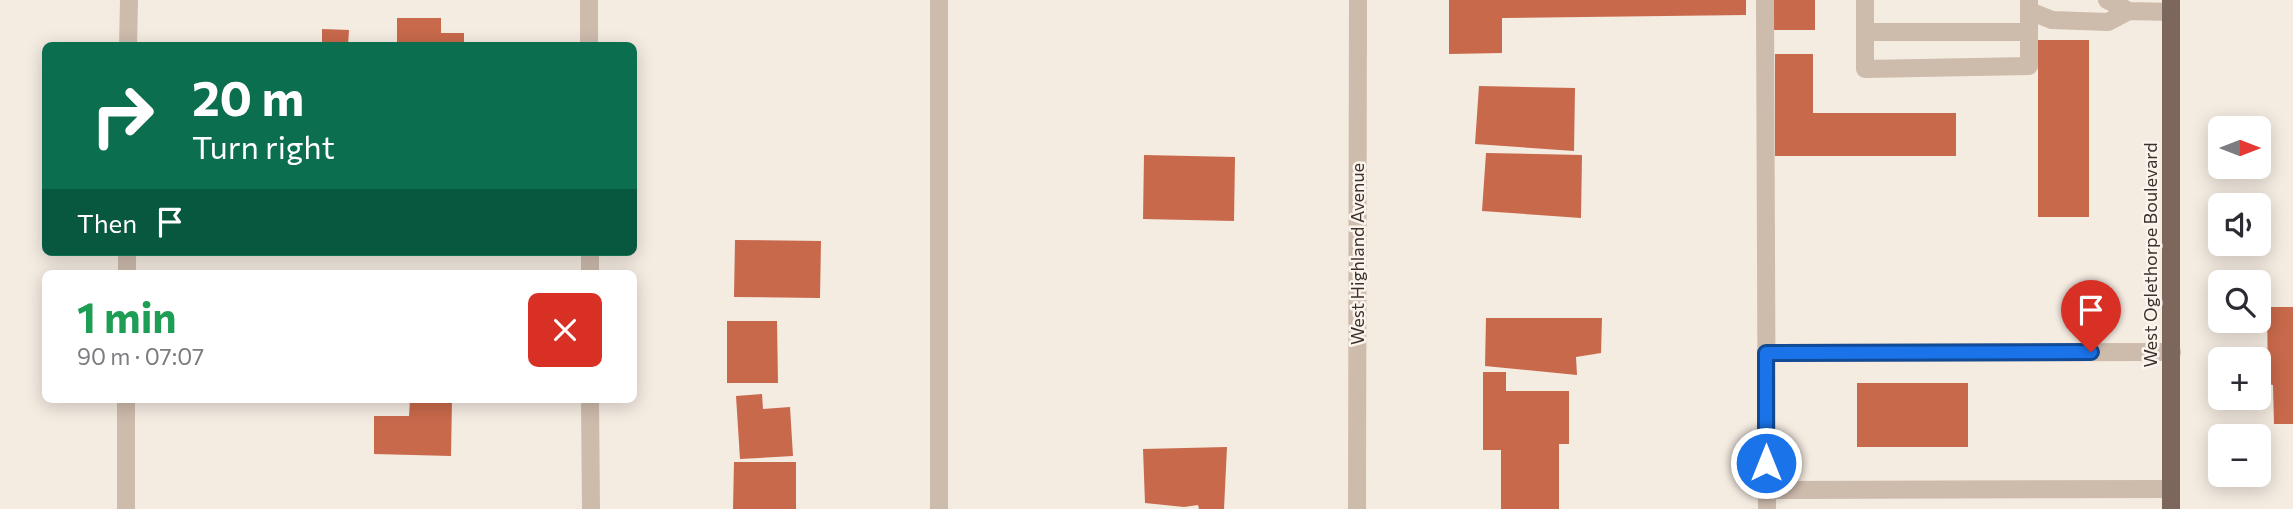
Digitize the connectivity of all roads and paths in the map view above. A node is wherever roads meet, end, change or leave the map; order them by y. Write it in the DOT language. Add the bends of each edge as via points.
graph roads {
  1 [pos="129,0"];
  2 [pos="589,0"];
  3 [pos="939,0"];
  4 [pos="1358,0"];
  5 [pos="1765,0"];
  6 [pos="1865,0"];
  7 [pos="2049,0"];
  8 [pos="2107,0"];
  9 [pos="2029,5"];
  10 [pos="2171,6"];
  11 [pos="2129,11"];
  12 [pos="1865,32"];
  13 [pos="2029,32"];
  14 [pos="128,42"];
  15 [pos="589,42"];
  16 [pos="2172,352"];
  17 [pos="1766,353"];
  18 [pos="126,403"];
  19 [pos="590,403"];
  20 [pos="2171,489"];
  21 [pos="1767,490"];
  22 [pos="126,509"];
  23 [pos="591,509"];
  24 [pos="939,509"];
  25 [pos="1357,509"];
  26 [pos="1767,509"];
  27 [pos="2171,509"];
  1 -- 14 [label="street"];
  2 -- 15 [label="street"];
  3 -- 24 [label="street"];
  4 -- 25 [label="street, West Highland Avenue"];
  5 -- 17 [label="street"];
  6 -- 12 [label="street"];
  7 -- 9 [label="street"];
  8 -- 11 [label="street"];
  9 -- 11 [label="street" via="2052,20 2108,22"];
  9 -- 13 [label="street"];
  10 -- 11 [label="street"];
  10 -- 16 [label="main road, West Oglethorpe Boulevard"];
  12 -- 13 [label="street"];
  12 -- 13 [label="street" via="1865,69 2029,66"];
  16 -- 17 [label="street"];
  16 -- 20 [label="main road, West Oglethorpe Boulevard"];
  17 -- 21 [label="street"];
  18 -- 22 [label="street"];
  19 -- 23 [label="street"];
  20 -- 21 [label="street"];
  20 -- 27 [label="main road, West Oglethorpe Boulevard"];
  21 -- 26 [label="street"];
}
